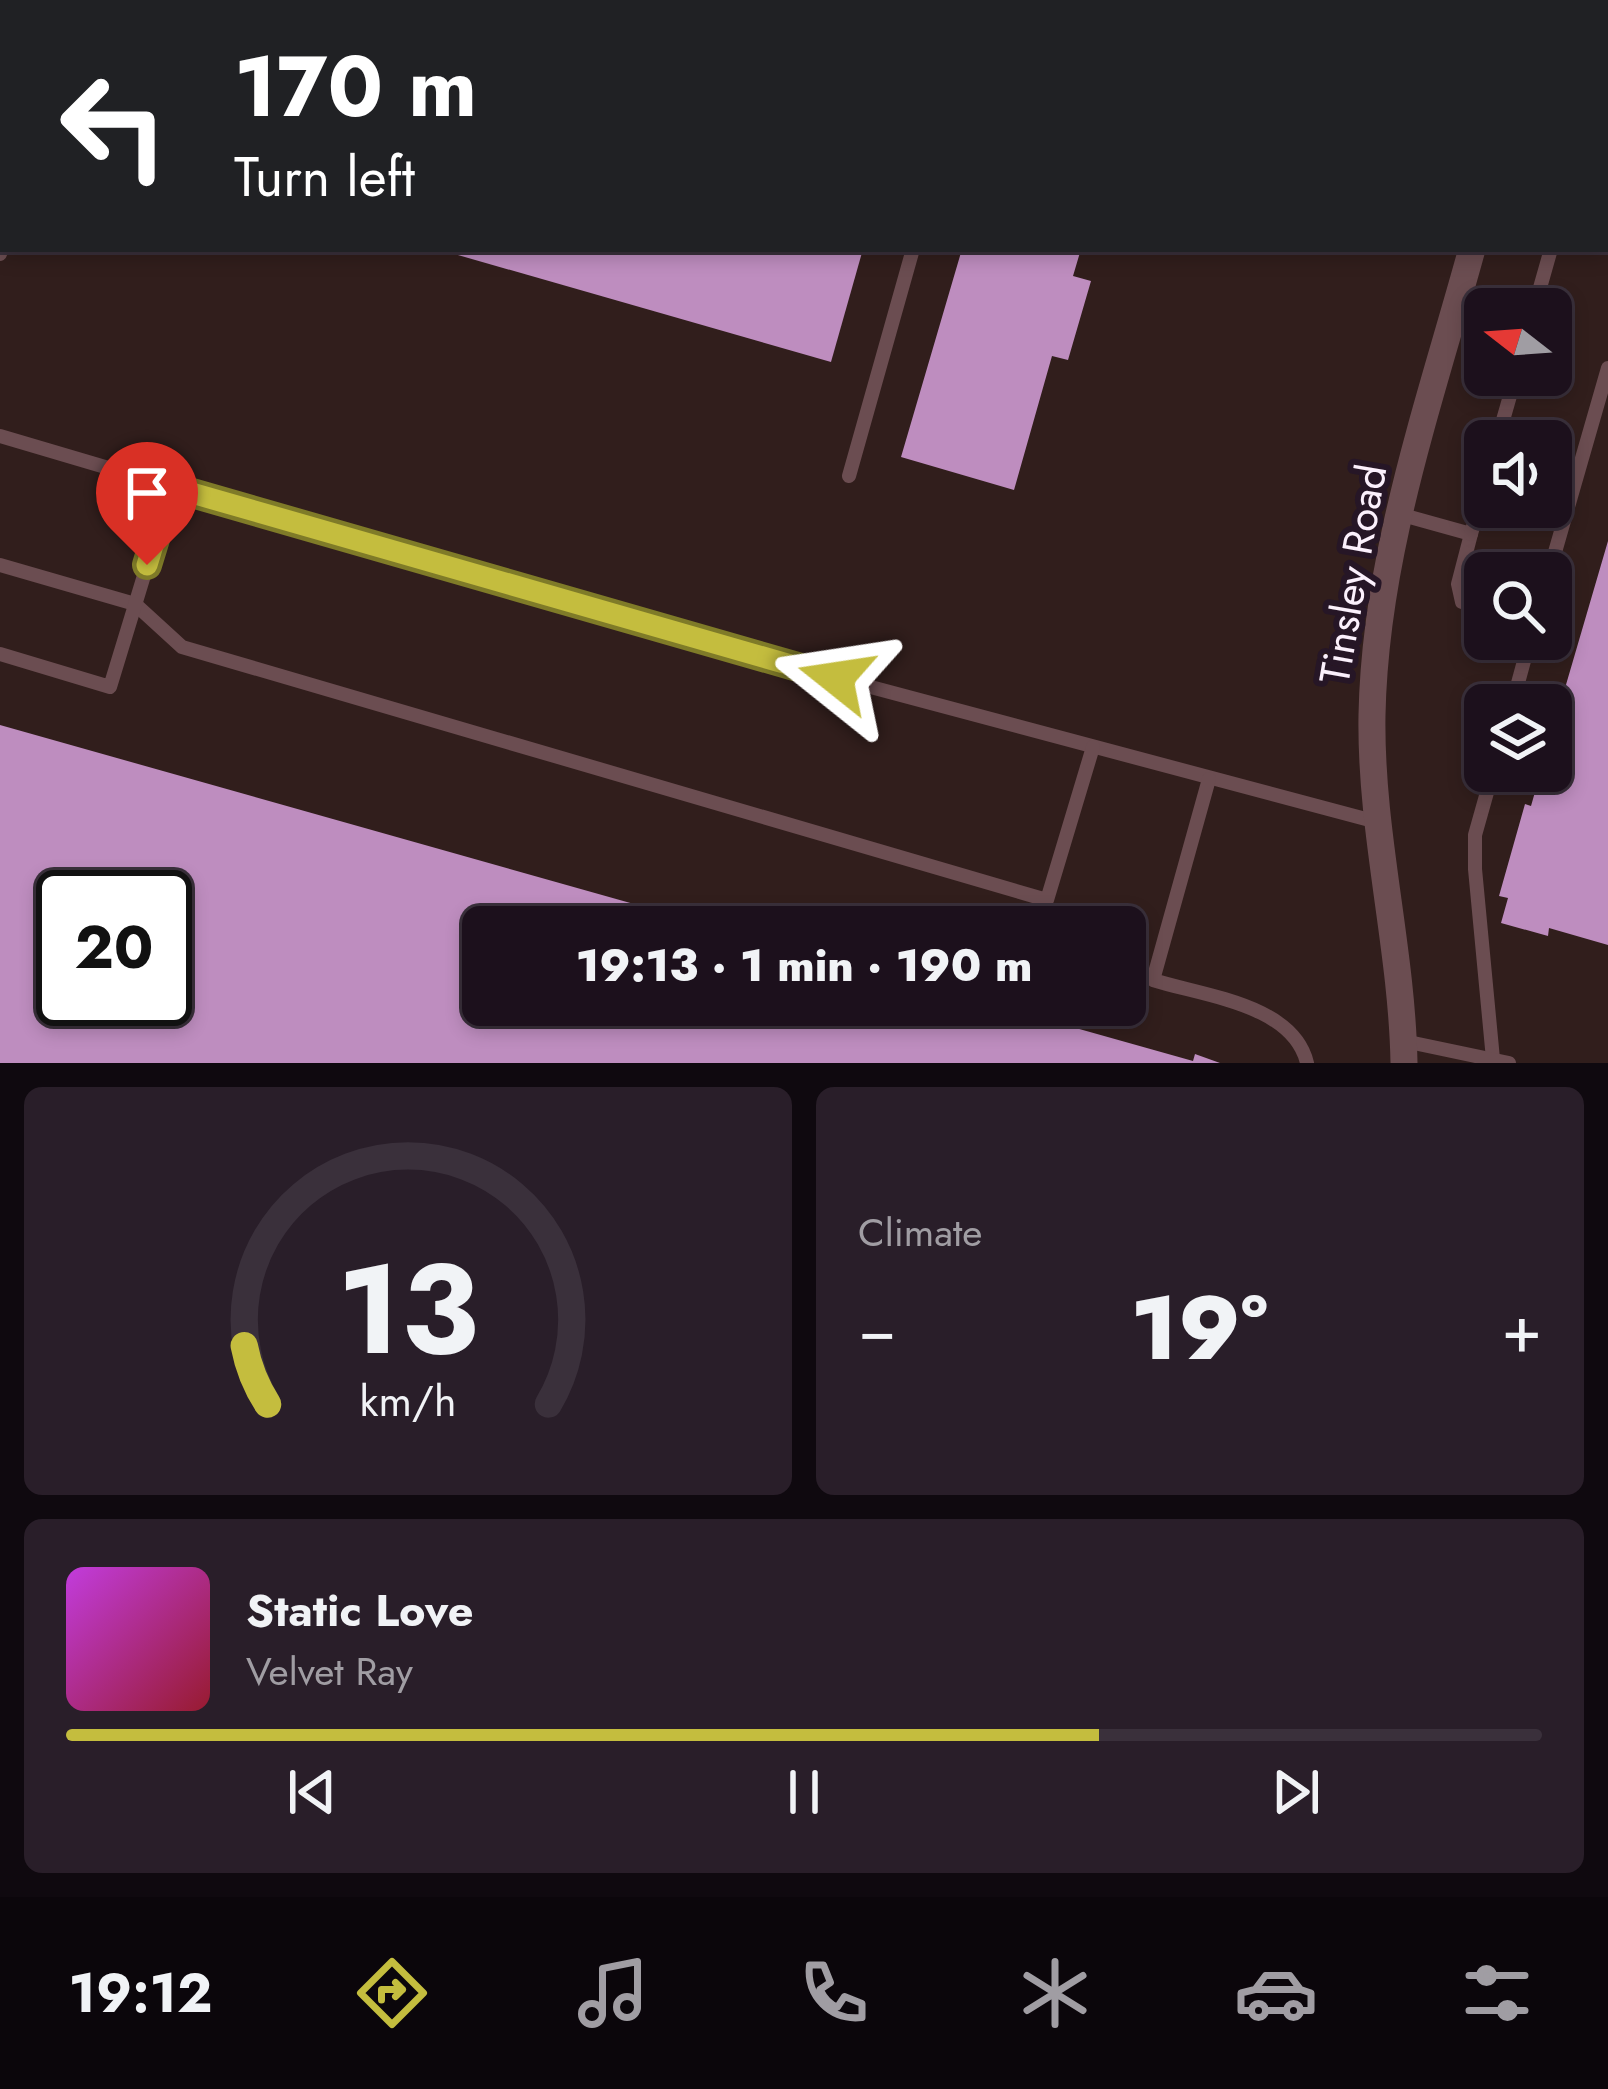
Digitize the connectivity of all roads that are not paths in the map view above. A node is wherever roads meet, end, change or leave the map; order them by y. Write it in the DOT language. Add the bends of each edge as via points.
graph roads {
  1 [pos="912,252"];
  2 [pos="1471,252"];
  3 [pos="1550,252"];
  4 [pos="1540,288"];
  5 [pos="1608,368"];
  6 [pos="0,436"];
  7 [pos="849,476"];
  8 [pos="171,487"];
  9 [pos="1399,514"];
  10 [pos="1473,528"];
  11 [pos="1471,534"];
  12 [pos="1466,552"];
  13 [pos="1556,552"];
  14 [pos="1464,561"];
  15 [pos="0,565"];
  16 [pos="1464,603"];
  17 [pos="136,604"];
  18 [pos="0,654"];
  19 [pos="1094,747"];
  20 [pos="1209,779"];
  21 [pos="1487,792"];
  22 [pos="1377,822"];
  23 [pos="1404,1052"];
  24 [pos="1493,1059"];
  25 [pos="1307,1063"];
  26 [pos="1509,1063"];
  1 -- 7 [label="lane"];
  2 -- 9 [label="street, Tinsley Road"];
  3 -- 4 [label="lane"];
  5 -- 13 [label="lane"];
  6 -- 8 [label="lane"];
  8 -- 17 [label="lane"];
  8 -- 19 [label="lane"];
  9 -- 11 [label="lane"];
  9 -- 22 [label="street, Tinsley Road" via="1377,638"];
  10 -- 11 [label="lane"];
  11 -- 12 [label="lane"];
  14 -- 16 [label="lane"];
  15 -- 17 [label="lane"];
  17 -- 18 [label="lane" via="110,687"];
  17 -- 19 [label="lane" via="182,647 1048,901"];
  19 -- 20 [label="lane"];
  20 -- 22 [label="lane"];
  20 -- 25 [label="lane" via="1153,980 1285,1024"];
  21 -- 24 [label="lane" via="1475,869"];
  22 -- 23 [label="street, Tinsley Road"];
  23 -- 24 [label="lane"];
  24 -- 26 [label="lane"];
}
